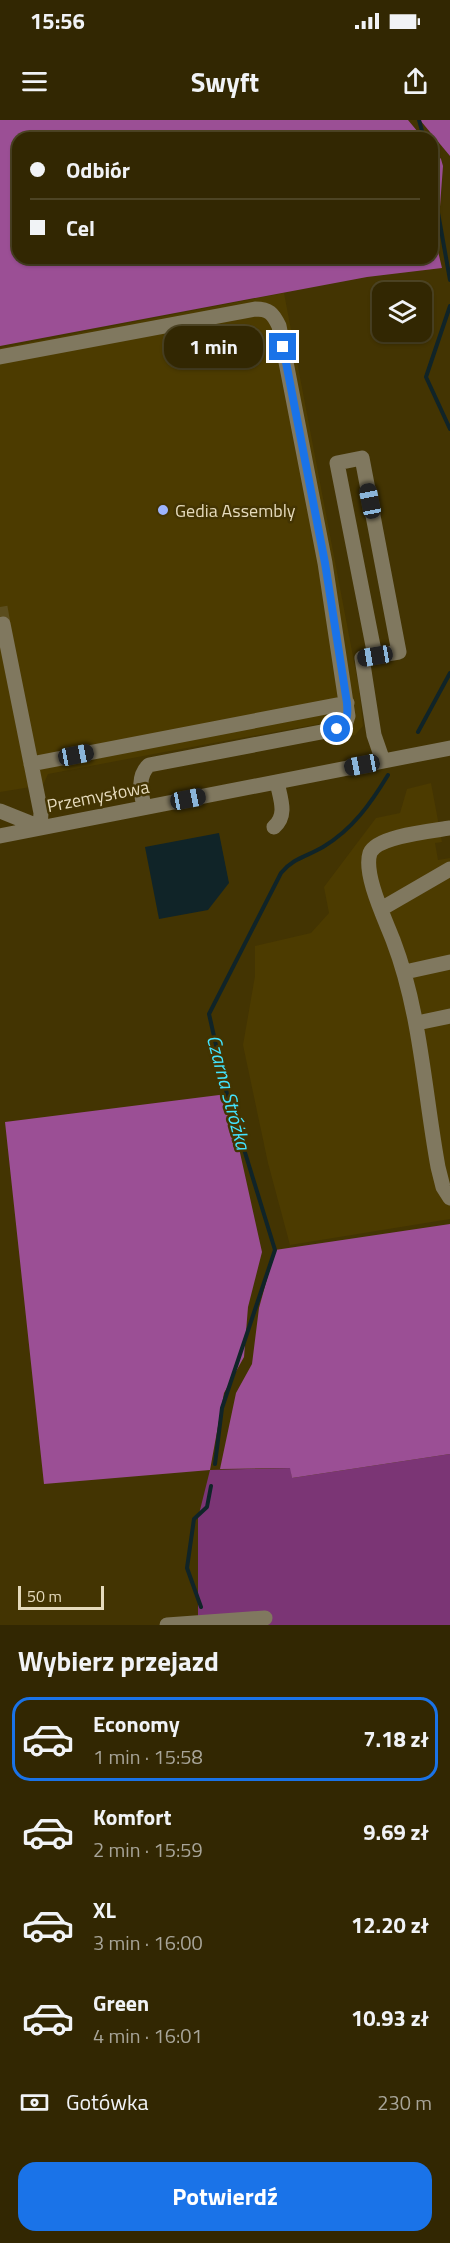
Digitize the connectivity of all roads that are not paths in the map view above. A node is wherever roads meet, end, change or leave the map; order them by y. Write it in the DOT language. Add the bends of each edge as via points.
graph roads {
  1 [pos="0,357"];
  2 [pos="3,624"];
  3 [pos="375,656"];
  4 [pos="347,703"];
  5 [pos="450,748"];
  6 [pos="383,761"];
  7 [pos="31,764"];
  8 [pos="277,782"];
  9 [pos="144,807"];
  10 [pos="0,811"];
  11 [pos="40,827"];
  12 [pos="274,827"];
  13 [pos="450,828"];
  14 [pos="0,836"];
  15 [pos="450,870"];
  16 [pos="381,909"];
  17 [pos="450,962"];
  18 [pos="405,972"];
  19 [pos="450,1016"];
  20 [pos="417,1023"];
  21 [pos="450,1198"];
  22 [pos="265,1618"];
  23 [pos="167,1625"];
  1 -- 4 [label="street" via="255,309 273,314 279,326 325,563"];
  2 -- 7 [label="street"];
  3 -- 3 [label="street" via="399,652 362,458 337,463"];
  3 -- 6 [label="street" via="362,658 374,735"];
  4 -- 7 [label="street"];
  4 -- 9 [label="street" via="345,725 337,729 149,765 141,779"];
  5 -- 6 [label="street, Przemysłowa"];
  6 -- 8 [label="street, Przemysłowa"];
  7 -- 11 [label="street"];
  8 -- 9 [label="street, Przemysłowa"];
  8 -- 12 [label="street" via="283,815"];
  9 -- 11 [label="street, Przemysłowa"];
  10 -- 11 [label="street"];
  11 -- 14 [label="street, Przemysłowa"];
  13 -- 16 [label="street" via="375,845 368,863"];
  15 -- 16 [label="street"];
  16 -- 18 [label="street"];
  17 -- 18 [label="street"];
  18 -- 20 [label="street"];
  19 -- 20 [label="street"];
  20 -- 21 [label="street" via="438,1167"];
  22 -- 23 [label="street"];
}
